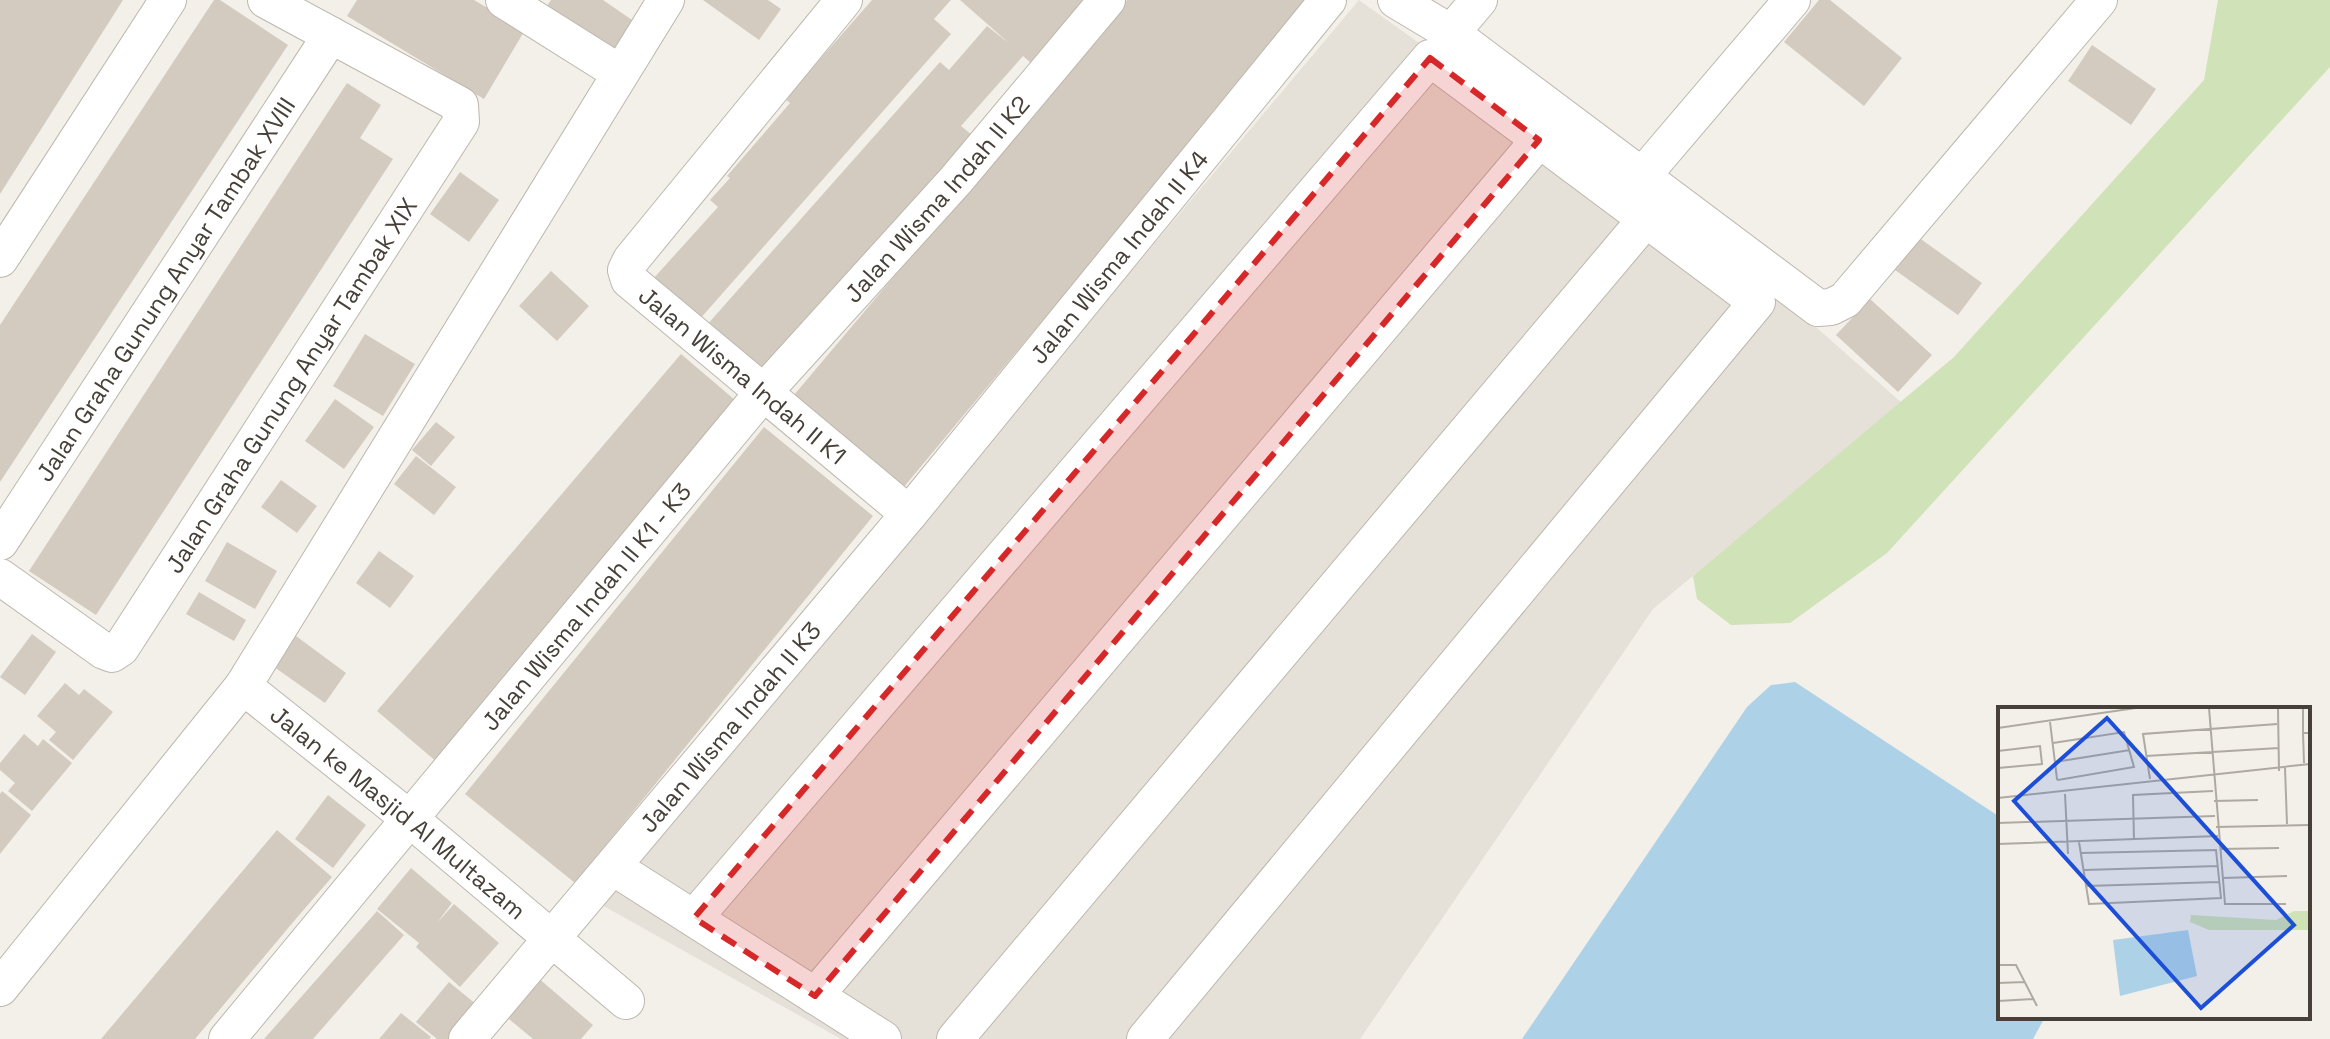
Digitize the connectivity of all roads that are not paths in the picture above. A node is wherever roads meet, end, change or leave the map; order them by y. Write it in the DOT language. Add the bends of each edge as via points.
graph roads {
  1 [pos="168,0"];
  2 [pos="266,0"];
  3 [pos="504,0"];
  4 [pos="666,0"];
  5 [pos="844,0"];
  6 [pos="1107,0"];
  7 [pos="1328,0"];
  8 [pos="1396,0"];
  9 [pos="1479,0"];
  10 [pos="1792,0"];
  11 [pos="2099,0"];
  12 [pos="1451,33"];
  13 [pos="331,35"];
  14 [pos="620,73"];
  15 [pos="1539,140"];
  16 [pos="1643,175"];
  17 [pos="1646,219"];
  18 [pos="0,259"];
  19 [pos="762,394"];
  20 [pos="909,514"];
  21 [pos="0,542"];
  22 [pos="0,577"];
  23 [pos="243,686"];
  24 [pos="410,819"];
  25 [pos="613,867"];
  26 [pos="694,918"];
  27 [pos="550,940"];
  28 [pos="0,988"];
  29 [pos="815,996"];
  30 [pos="626,1001"];
  31 [pos="227,1039"];
  32 [pos="467,1039"];
  33 [pos="883,1039"];
  34 [pos="955,1039"];
  35 [pos="1145,1039"];
  1 -- 18 [label="street"];
  2 -- 13 [label="street"];
  3 -- 14 [label="street"];
  4 -- 14 [label="street"];
  5 -- 19 [label="street, Jalan Wisma Indah II K1" via="626,270 629,280"];
  6 -- 19 [label="street, Jalan Wisma Indah II K2" via="956,180"];
  7 -- 20 [label="street, Jalan Wisma Indah II K4"];
  8 -- 12 [label="street"];
  9 -- 12 [label="street"];
  10 -- 16 [label="street"];
  11 -- 16 [label="street" via="1845,300 1831,307 1818,308"];
  12 -- 16 [label="street"];
  13 -- 21 [label="street, Jalan Graha Gunung Anyar Tambak XVIII"];
  13 -- 22 [label="street, Jalan Graha Gunung Anyar Tambak XIX" via="460,105 461,122 121,648 112,654 104,651"];
  14 -- 23 [label="street"];
  15 -- 17 [label="street"];
  15 -- 26 [label="street" via="1430,58"];
  15 -- 29 [label="street"];
  17 -- 34 [label="street"];
  17 -- 35 [label="street" via="1757,302"];
  19 -- 20 [label="street, Jalan Wisma Indah II K1"];
  19 -- 24 [label="street, Jalan Wisma Indah II K1 - K3"];
  20 -- 25 [label="street, Jalan Wisma Indah II K3"];
  23 -- 24 [label="street, Jalan ke Masjid Al Multazam"];
  23 -- 28 [label="street"];
  24 -- 27 [label="street, Jalan ke Masjid Al Multazam"];
  24 -- 31 [label="street, Jalan Wisma Indah II K1 - K3"];
  25 -- 26 [label="street"];
  25 -- 27 [label="street, Jalan Wisma Indah II K3"];
  26 -- 29 [label="street"];
  27 -- 30 [label="street, Jalan ke Masjid Al Multazam"];
  27 -- 32 [label="street, Jalan Wisma Indah II K3"];
  29 -- 33 [label="street"];
}
